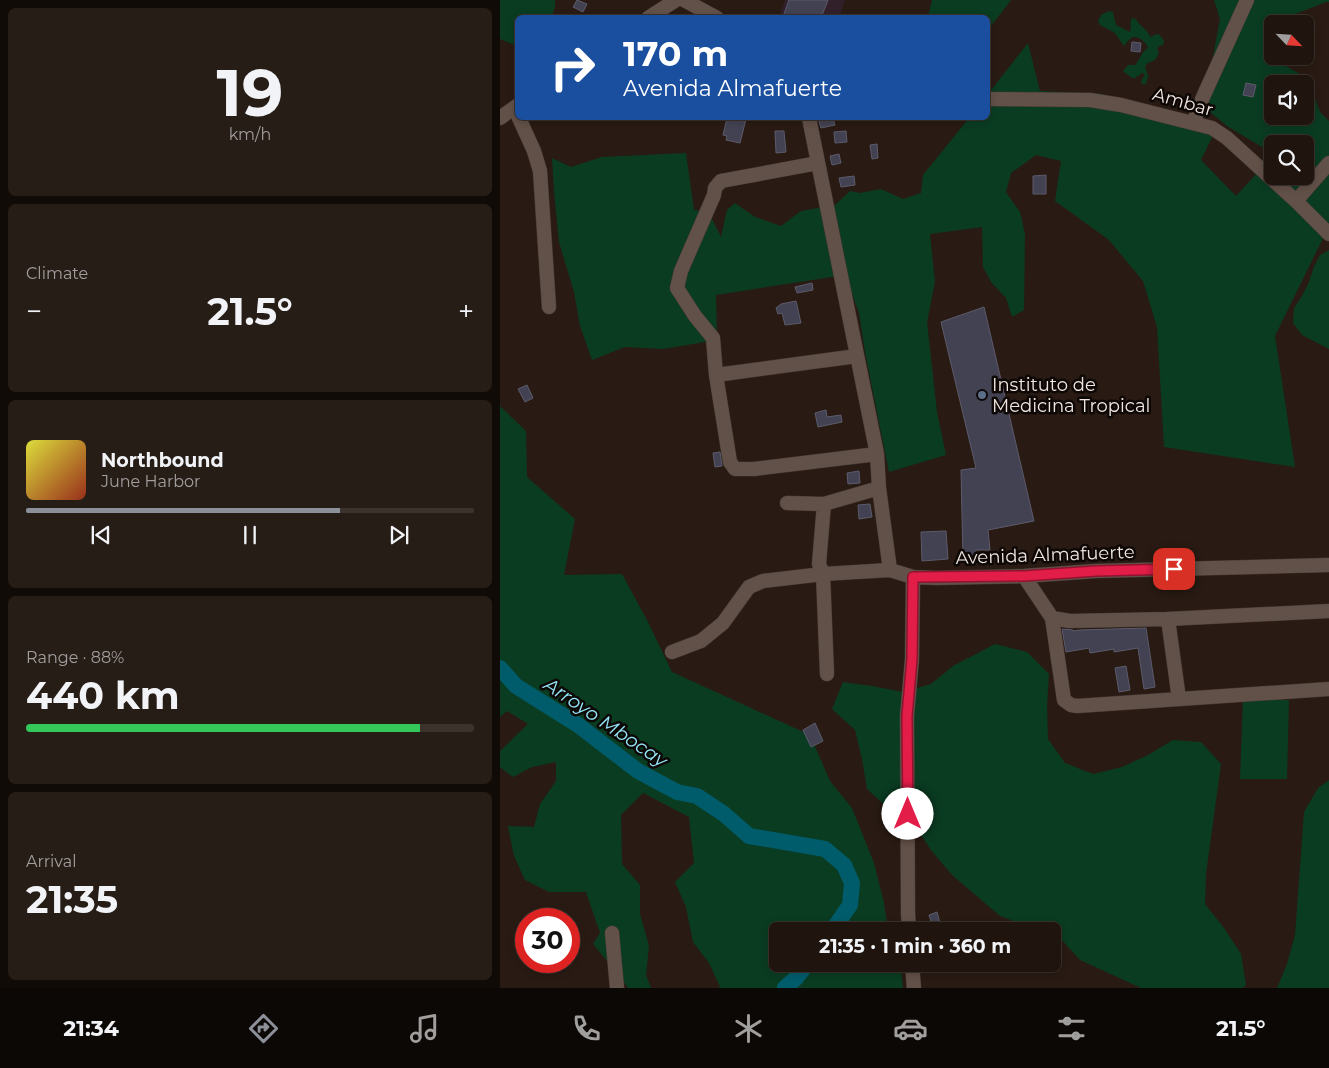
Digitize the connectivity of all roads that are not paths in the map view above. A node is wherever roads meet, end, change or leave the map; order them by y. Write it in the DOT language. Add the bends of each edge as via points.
graph roads {
  1 [pos="676,0"];
  2 [pos="684,0"];
  3 [pos="1247,0"];
  4 [pos="703,4"];
  5 [pos="653,15"];
  6 [pos="714,15"];
  7 [pos="990,99"];
  8 [pos="515,112"];
  9 [pos="500,118"];
  10 [pos="521,120"];
  11 [pos="808,120"];
  12 [pos="1193,123"];
  13 [pos="818,163"];
  14 [pos="1326,172"];
  15 [pos="1296,201"];
  16 [pos="1329,234"];
  17 [pos="549,307"];
  18 [pos="857,356"];
  19 [pos="716,374"];
  20 [pos="877,454"];
  21 [pos="879,488"];
  22 [pos="787,503"];
  23 [pos="824,504"];
  24 [pos="1329,565"];
  25 [pos="890,570"];
  26 [pos="823,574"];
  27 [pos="1024,576"];
  28 [pos="913,577"];
  29 [pos="1329,611"];
  30 [pos="1052,618"];
  31 [pos="1168,619"];
  32 [pos="672,652"];
  33 [pos="827,674"];
  34 [pos="1329,688"];
  35 [pos="1179,699"];
  36 [pos="908,922"];
  37 [pos="612,933"];
  38 [pos="913,972"];
  39 [pos="616,988"];
  40 [pos="914,988"];
  1 -- 5 [label="street"];
  2 -- 4 [label="street"];
  3 -- 12 [label="street"];
  4 -- 6 [label="street"];
  7 -- 12 [label="street, Ambar" via="1090,100"];
  8 -- 9 [label="street"];
  10 -- 17 [label="street" via="540,171"];
  11 -- 13 [label="street"];
  12 -- 15 [label="street, Ambar" via="1212,128 1227,138"];
  13 -- 18 [label="street"];
  13 -- 19 [label="street" via="722,181 715,188 677,288 713,338"];
  14 -- 15 [label="street"];
  15 -- 16 [label="street, Ambar"];
  18 -- 19 [label="street"];
  18 -- 20 [label="street"];
  19 -- 20 [label="street" via="730,462 734,469"];
  20 -- 21 [label="street"];
  21 -- 23 [label="street"];
  21 -- 25 [label="street"];
  22 -- 23 [label="street"];
  23 -- 26 [label="street" via="819,564"];
  24 -- 27 [label="street, Avenida Almafuerte"];
  25 -- 26 [label="street"];
  25 -- 28 [label="street, Avenida Almafuerte"];
  26 -- 32 [label="street" via="763,581 749,587 724,623 701,641"];
  26 -- 33 [label="street"];
  27 -- 28 [label="street, Avenida Almafuerte"];
  27 -- 30 [label="street"];
  28 -- 36 [label="street" via="912,659 907,716"];
  29 -- 31 [label="street"];
  30 -- 31 [label="street" via="1070,621"];
  30 -- 35 [label="street" via="1064,700 1071,705"];
  31 -- 35 [label="street"];
  34 -- 35 [label="street"];
  37 -- 39 [label="street"];
  38 -- 40 [label="street"];
}
